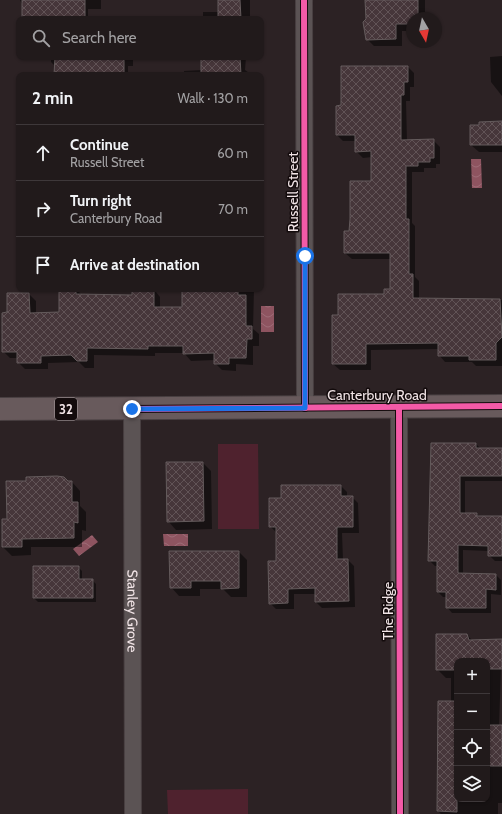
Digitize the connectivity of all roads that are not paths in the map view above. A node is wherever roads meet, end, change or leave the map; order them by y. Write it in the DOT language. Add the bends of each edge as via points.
graph roads {
  1 [pos="304,0"];
  2 [pos="502,406"];
  3 [pos="399,407"];
  4 [pos="305,408"];
  5 [pos="0,409"];
  6 [pos="132,409"];
  7 [pos="133,814"];
  8 [pos="400,814"];
  1 -- 4 [label="street, Russell Street"];
  2 -- 3 [label="main road, Canterbury Road / 32"];
  3 -- 4 [label="main road, Canterbury Road / 32"];
  3 -- 8 [label="street, The Ridge"];
  4 -- 6 [label="main road, Canterbury Road / 32"];
  5 -- 6 [label="main road, Canterbury Road / 32"];
  6 -- 7 [label="street, Stanley Grove"];
}
